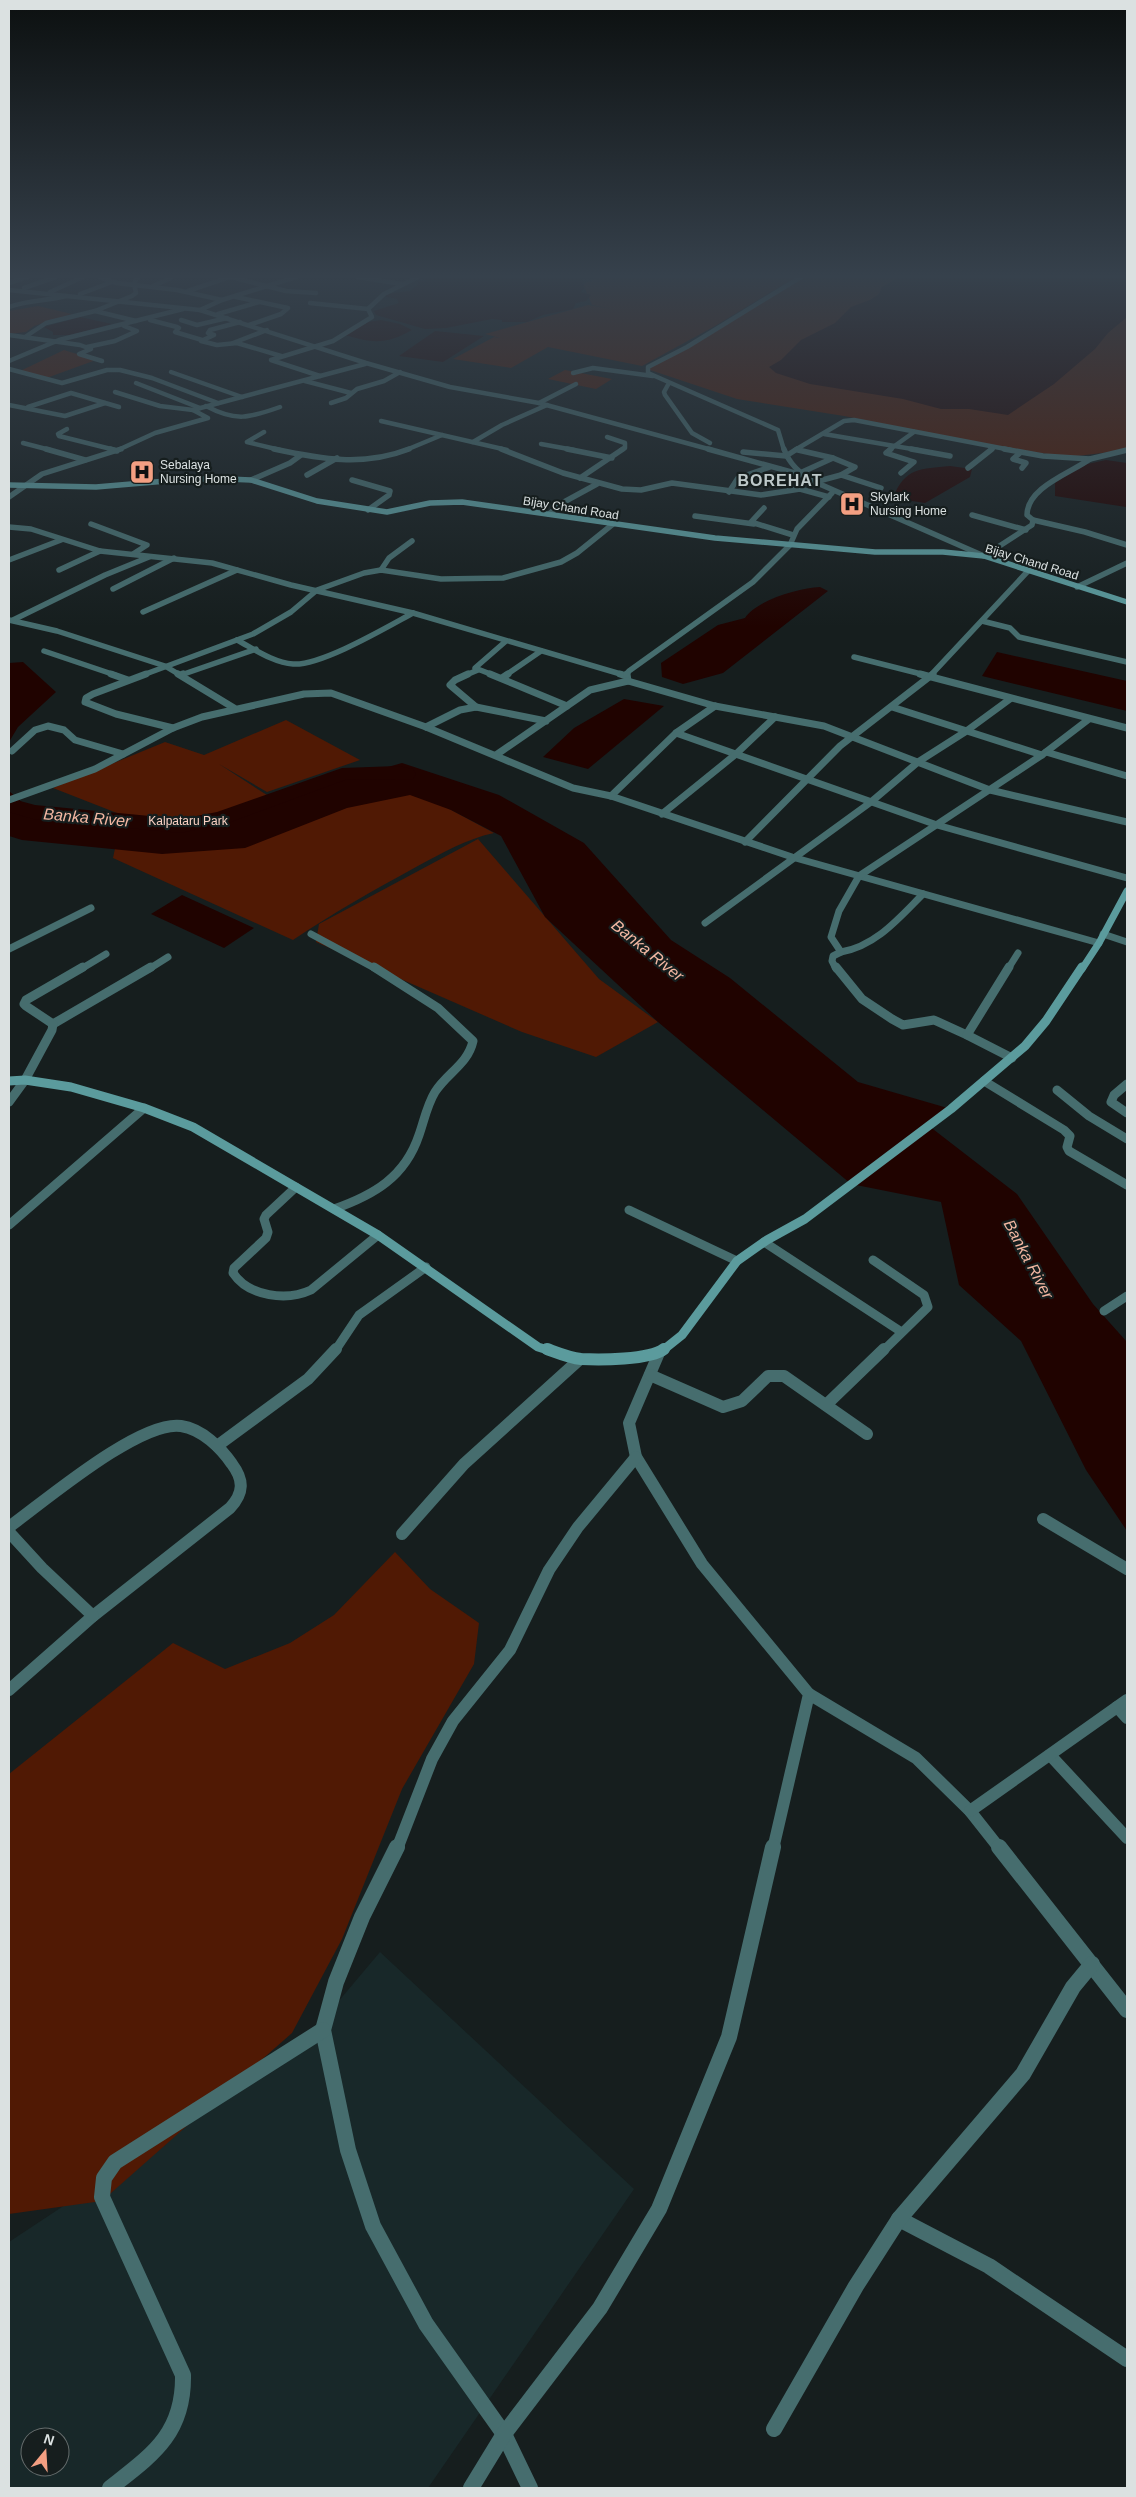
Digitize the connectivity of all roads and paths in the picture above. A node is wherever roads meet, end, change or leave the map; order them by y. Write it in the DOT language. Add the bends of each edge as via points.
graph roads {
  1 [pos="351,393"];
  2 [pos="69,394"];
  3 [pos="73,394"];
  4 [pos="121,394"];
  5 [pos="165,394"];
  6 [pos="193,394"];
  7 [pos="232,394"];
  8 [pos="255,394"];
  9 [pos="480,394"];
  10 [pos="557,394"];
  11 [pos="664,394"];
  12 [pos="692,394"];
  13 [pos="242,397"];
  14 [pos="105,403"];
  15 [pos="218,403"];
  16 [pos="331,403"];
  17 [pos="539,403"];
  18 [pos="9,404"];
  19 [pos="547,405"];
  20 [pos="27,407"];
  21 [pos="118,407"];
  22 [pos="203,407"];
  23 [pos="280,407"];
  24 [pos="194,410"];
  25 [pos="381,420"];
  26 [pos="67,429"];
  27 [pos="264,432"];
  28 [pos="914,432"];
  29 [pos="824,434"];
  30 [pos="442,435"];
  31 [pos="608,437"];
  32 [pos="473,442"];
  33 [pos="23,443"];
  34 [pos="541,444"];
  35 [pos="893,446"];
  36 [pos="993,448"];
  37 [pos="798,450"];
  38 [pos="1127,450"];
  39 [pos="117,451"];
  40 [pos="1020,453"];
  41 [pos="301,455"];
  42 [pos="786,456"];
  43 [pos="950,456"];
  44 [pos="337,458"];
  45 [pos="612,458"];
  46 [pos="833,458"];
  47 [pos="1090,459"];
  48 [pos="86,460"];
  49 [pos="770,467"];
  50 [pos="968,468"];
  51 [pos="1022,468"];
  52 [pos="901,473"];
  53 [pos="801,474"];
  54 [pos="307,475"];
  55 [pos="841,475"];
  56 [pos="580,478"];
  57 [pos="251,480"];
  58 [pos="352,480"];
  59 [pos="816,482"];
  60 [pos="597,484"];
  61 [pos="9,485"];
  62 [pos="24,486"];
  63 [pos="881,488"];
  64 [pos="835,491"];
  65 [pos="729,492"];
  66 [pos="9,496"];
  67 [pos="829,496"];
  68 [pos="764,508"];
  69 [pos="368,510"];
  70 [pos="549,514"];
  71 [pos="972,514"];
  72 [pos="695,516"];
  73 [pos="1033,520"];
  74 [pos="91,524"];
  75 [pos="613,524"];
  76 [pos="754,524"];
  77 [pos="9,527"];
  78 [pos="1026,530"];
  79 [pos="793,535"];
  80 [pos="62,540"];
  81 [pos="412,541"];
  82 [pos="790,545"];
  83 [pos="1127,545"];
  84 [pos="100,551"];
  85 [pos="132,554"];
  86 [pos="152,556"];
  87 [pos="984,556"];
  88 [pos="175,558"];
  89 [pos="9,560"];
  90 [pos="1127,563"];
  91 [pos="59,570"];
  92 [pos="236,570"];
  93 [pos="381,570"];
  94 [pos="1028,572"];
  95 [pos="1077,587"];
  96 [pos="113,589"];
  97 [pos="317,590"];
  98 [pos="1127,602"];
  99 [pos="144,612"];
  100 [pos="413,613"];
  101 [pos="10,620"];
  102 [pos="982,621"];
  103 [pos="237,640"];
  104 [pos="506,641"];
  105 [pos="256,649"];
  106 [pos="44,652"];
  107 [pos="541,652"];
  108 [pos="854,657"];
  109 [pos="1127,662"];
  110 [pos="165,666"];
  111 [pos="478,670"];
  112 [pos="181,675"];
  113 [pos="502,678"];
  114 [pos="929,678"];
  115 [pos="627,679"];
  116 [pos="128,680"];
  117 [pos="1010,699"];
  118 [pos="567,706"];
  119 [pos="715,706"];
  120 [pos="476,707"];
  121 [pos="892,707"];
  122 [pos="234,708"];
  123 [pos="775,717"];
  124 [pos="1089,719"];
  125 [pos="546,721"];
  126 [pos="426,727"];
  127 [pos="173,728"];
  128 [pos="1127,728"];
  129 [pos="965,732"];
  130 [pos="676,734"];
  131 [pos="851,737"];
  132 [pos="12,751"];
  133 [pos="1044,753"];
  134 [pos="123,754"];
  135 [pos="736,754"];
  136 [pos="496,755"];
  137 [pos="918,762"];
  138 [pos="1127,776"];
  139 [pos="805,779"];
  140 [pos="990,790"];
  141 [pos="611,796"];
  142 [pos="9,800"];
  143 [pos="871,802"];
  144 [pos="662,814"];
  145 [pos="1127,822"];
  146 [pos="937,825"];
  147 [pos="745,842"];
  148 [pos="792,857"];
  149 [pos="859,876"];
  150 [pos="1127,878"];
  151 [pos="1127,891"];
  152 [pos="923,894"];
  153 [pos="92,908"];
  154 [pos="705,922"];
  155 [pos="311,934"];
  156 [pos="1103,934"];
  157 [pos="1127,942"];
  158 [pos="1099,943"];
  159 [pos="9,949"];
  160 [pos="841,952"];
  161 [pos="1018,953"];
  162 [pos="106,954"];
  163 [pos="168,957"];
  164 [pos="53,1024"];
  165 [pos="967,1036"];
  166 [pos="1012,1058"];
  167 [pos="25,1080"];
  168 [pos="9,1081"];
  169 [pos="984,1082"];
  170 [pos="1127,1084"];
  171 [pos="1057,1090"];
  172 [pos="9,1102"];
  173 [pos="144,1108"];
  174 [pos="1127,1112"];
  175 [pos="1127,1139"];
  176 [pos="1127,1185"];
  177 [pos="296,1187"];
  178 [pos="334,1209"];
  179 [pos="629,1210"];
  180 [pos="9,1225"];
  181 [pos="378,1235"];
  182 [pos="764,1242"];
  183 [pos="873,1260"];
  184 [pos="737,1262"];
  185 [pos="426,1267"];
  186 [pos="1127,1296"];
  187 [pos="1104,1312"];
  188 [pos="900,1331"];
  189 [pos="659,1354"];
  190 [pos="580,1359"];
  191 [pos="650,1375"];
  192 [pos="826,1405"];
  193 [pos="867,1434"];
  194 [pos="217,1446"];
  195 [pos="636,1457"];
  196 [pos="1043,1519"];
  197 [pos="9,1527"];
  198 [pos="9,1532"];
  199 [pos="402,1534"];
  200 [pos="1127,1569"];
  201 [pos="93,1616"];
  202 [pos="9,1690"];
  203 [pos="809,1694"];
  204 [pos="1122,1704"];
  205 [pos="1127,1718"];
  206 [pos="1050,1755"];
  207 [pos="970,1811"];
  208 [pos="1127,1838"];
  209 [pos="1092,1964"];
  210 [pos="1127,2010"];
  211 [pos="323,2030"];
  212 [pos="899,2220"];
  213 [pos="1127,2359"];
  214 [pos="774,2429"];
  215 [pos="504,2434"];
  216 [pos="110,2488"];
  217 [pos="471,2488"];
  218 [pos="530,2488"];
  1 -- 16 [label="street"];
  2 -- 20 [label="street"];
  3 -- 14 [label="street"];
  4 -- 24 [label="street" via="160,406"];
  5 -- 22 [label="street"];
  6 -- 15 [label="street"];
  7 -- 13 [label="street"];
  8 -- 13 [label="street"];
  9 -- 17 [label="street"];
  10 -- 17 [label="street"];
  11 -- 42 [label="street" via="697,438 746,453"];
  12 -- 42 [label="street" via="778,430"];
  13 -- 15 [label="street"];
  14 -- 20 [label="street" via="65,416"];
  14 -- 21 [label="street"];
  15 -- 22 [label="street"];
  17 -- 19 [label="street"];
  18 -- 20 [label="street"];
  19 -- 32 [label="street"];
  19 -- 49 [label="street"];
  22 -- 23 [label="street" via="241,419"];
  22 -- 24 [label="street"];
  24 -- 39 [label="street" via="208,418 155,433"];
  25 -- 30 [label="street"];
  26 -- 39 [label="street" via="59,436"];
  27 -- 41 [label="street" via="247,442"];
  28 -- 29 [label="street" via="862,421 844,421"];
  28 -- 35 [label="street"];
  28 -- 36 [label="street"];
  29 -- 35 [label="street"];
  29 -- 37 [label="street"];
  30 -- 32 [label="street"];
  30 -- 44 [label="street" via="371,460"];
  31 -- 45 [label="street" via="626,445"];
  32 -- 56 [label="street" via="513,452"];
  33 -- 48 [label="street"];
  34 -- 45 [label="street"];
  35 -- 43 [label="street"];
  35 -- 52 [label="street" via="887,454 914,462"];
  36 -- 40 [label="street"];
  36 -- 50 [label="street"];
  37 -- 42 [label="street"];
  37 -- 46 [label="street"];
  38 -- 47 [label="street"];
  39 -- 48 [label="street"];
  40 -- 47 [label="street"];
  40 -- 51 [label="street" via="1013,459 1026,463"];
  41 -- 44 [label="street"];
  41 -- 57 [label="street"];
  42 -- 53 [label="street"];
  44 -- 54 [label="street"];
  45 -- 56 [label="street"];
  46 -- 53 [label="street"];
  46 -- 55 [label="street" via="855,467"];
  47 -- 73 [label="street" via="1042,488 1030,500 1027,515"];
  48 -- 62 [label="street" via="42,474"];
  49 -- 53 [label="street"];
  49 -- 65 [label="street" via="738,478"];
  53 -- 59 [label="street"];
  55 -- 59 [label="street"];
  55 -- 63 [label="street"];
  56 -- 60 [label="street"];
  57 -- 62 [label="main road, Bijay Chand Road" via="190,479 96,487"];
  57 -- 69 [label="main road, Bijay Chand Road" via="310,499"];
  58 -- 69 [label="street" via="390,492"];
  59 -- 64 [label="street"];
  60 -- 65 [label="street" via="632,490 672,483"];
  60 -- 70 [label="street"];
  61 -- 62 [label="main road, Bijay Chand Road"];
  62 -- 66 [label="street"];
  64 -- 67 [label="street"];
  64 -- 87 [label="street"];
  65 -- 67 [label="street" via="772,495 800,489"];
  67 -- 79 [label="street"];
  68 -- 76 [label="street" via="751,520"];
  69 -- 70 [label="main road, Bijay Chand Road" via="401,511 430,503 462,502"];
  70 -- 75 [label="main road, Bijay Chand Road"];
  71 -- 78 [label="street"];
  72 -- 76 [label="street"];
  73 -- 78 [label="street"];
  73 -- 83 [label="street"];
  74 -- 85 [label="street" via="148,545"];
  75 -- 82 [label="main road, Bijay Chand Road"];
  75 -- 93 [label="street" via="561,562 503,578 441,579"];
  76 -- 79 [label="street"];
  77 -- 80 [label="street" via="31,529"];
  78 -- 87 [label="street"];
  79 -- 82 [label="street"];
  80 -- 84 [label="street"];
  80 -- 89 [label="street"];
  81 -- 93 [label="street" via="389,558"];
  82 -- 87 [label="main road, Bijay Chand Road"];
  82 -- 115 [label="street" via="753,582 637,665"];
  84 -- 85 [label="street"];
  84 -- 91 [label="street"];
  85 -- 86 [label="street"];
  86 -- 88 [label="street"];
  86 -- 101 [label="street"];
  87 -- 94 [label="main road, Bijay Chand Road"];
  88 -- 92 [label="street"];
  88 -- 96 [label="street"];
  90 -- 95 [label="street"];
  92 -- 97 [label="street"];
  92 -- 99 [label="street"];
  93 -- 97 [label="street"];
  94 -- 95 [label="main road, Bijay Chand Road"];
  94 -- 102 [label="street"];
  95 -- 98 [label="main road, Bijay Chand Road"];
  97 -- 100 [label="street"];
  97 -- 103 [label="street" via="274,624"];
  100 -- 104 [label="street"];
  100 -- 105 [label="street" via="305,663 292,664"];
  101 -- 110 [label="street"];
  102 -- 109 [label="street" via="1010,628 1028,640"];
  102 -- 114 [label="street"];
  103 -- 105 [label="street"];
  103 -- 110 [label="street"];
  104 -- 107 [label="street"];
  104 -- 111 [label="street" via="475,665"];
  105 -- 112 [label="street"];
  106 -- 116 [label="street"];
  107 -- 113 [label="street"];
  107 -- 115 [label="street"];
  108 -- 114 [label="street"];
  110 -- 112 [label="street"];
  110 -- 116 [label="street"];
  111 -- 113 [label="street"];
  111 -- 120 [label="street" via="455,680 450,686"];
  112 -- 122 [label="street"];
  113 -- 118 [label="street"];
  114 -- 117 [label="street"];
  114 -- 121 [label="street"];
  115 -- 118 [label="street" via="590,690"];
  115 -- 119 [label="street" via="640,686"];
  116 -- 127 [label="street" via="93,694 85,702 116,714"];
  117 -- 124 [label="street"];
  117 -- 129 [label="street"];
  118 -- 125 [label="street"];
  119 -- 123 [label="street"];
  119 -- 130 [label="street"];
  120 -- 125 [label="street"];
  120 -- 126 [label="street" via="460,710"];
  121 -- 129 [label="street"];
  121 -- 131 [label="street"];
  122 -- 126 [label="street" via="304,694 331,693"];
  122 -- 127 [label="street"];
  123 -- 131 [label="street" via="824,726"];
  123 -- 135 [label="street"];
  124 -- 128 [label="street"];
  124 -- 133 [label="street"];
  125 -- 136 [label="street"];
  126 -- 136 [label="street"];
  127 -- 134 [label="street"];
  129 -- 133 [label="street"];
  129 -- 137 [label="street"];
  130 -- 135 [label="street"];
  130 -- 141 [label="street"];
  131 -- 137 [label="street"];
  131 -- 139 [label="street"];
  132 -- 134 [label="street" via="32,731 48,726 63,730 74,740"];
  133 -- 138 [label="street"];
  133 -- 140 [label="street"];
  134 -- 142 [label="street" via="95,769"];
  135 -- 139 [label="street"];
  135 -- 144 [label="street"];
  136 -- 141 [label="street" via="573,788"];
  137 -- 140 [label="street"];
  137 -- 143 [label="street"];
  139 -- 143 [label="street"];
  139 -- 147 [label="street"];
  140 -- 145 [label="street"];
  140 -- 146 [label="street"];
  141 -- 144 [label="street"];
  143 -- 146 [label="street"];
  143 -- 148 [label="street"];
  144 -- 147 [label="street"];
  146 -- 149 [label="street"];
  146 -- 150 [label="street"];
  147 -- 148 [label="street"];
  148 -- 149 [label="street"];
  148 -- 154 [label="street"];
  149 -- 152 [label="street"];
  149 -- 160 [label="street" via="839,911 831,933"];
  151 -- 156 [label="main road"];
  152 -- 158 [label="street"];
  152 -- 160 [label="street" via="867,944 851,952"];
  153 -- 159 [label="street"];
  155 -- 178 [label="street" via="419,994 473,1041 469,1055 435,1092 408,1162 388,1184 365,1199"];
  156 -- 157 [label="street"];
  156 -- 158 [label="main road"];
  158 -- 166 [label="main road" via="1046,1021"];
  160 -- 165 [label="street" via="833,956 832,961 845,982 866,1003 903,1025 934,1020"];
  161 -- 165 [label="street"];
  162 -- 164 [label="street" via="26,1000 26,1006"];
  163 -- 164 [label="street"];
  164 -- 167 [label="street"];
  165 -- 166 [label="street"];
  166 -- 169 [label="main road"];
  167 -- 168 [label="main road"];
  167 -- 172 [label="street"];
  167 -- 173 [label="main road" via="71,1087"];
  169 -- 176 [label="street" via="1064,1130 1070,1136 1069,1151"];
  169 -- 182 [label="main road" via="805,1219"];
  170 -- 174 [label="street" via="1111,1102"];
  171 -- 175 [label="street" via="1089,1116"];
  173 -- 177 [label="main road" via="193,1127"];
  173 -- 180 [label="street"];
  177 -- 178 [label="main road"];
  177 -- 181 [label="street" via="266,1215 266,1238 234,1268 235,1278 275,1297 300,1296"];
  178 -- 181 [label="main road"];
  179 -- 184 [label="street"];
  181 -- 185 [label="main road"];
  182 -- 184 [label="main road"];
  182 -- 188 [label="street"];
  183 -- 188 [label="street" via="924,1295 928,1302 924,1313"];
  184 -- 189 [label="main road" via="682,1335"];
  185 -- 190 [label="main road" via="538,1347"];
  185 -- 194 [label="street" via="359,1315 338,1348 308,1379"];
  186 -- 187 [label="street"];
  188 -- 192 [label="street"];
  189 -- 190 [label="main road"];
  189 -- 191 [label="street"];
  190 -- 199 [label="street" via="450,1478 425,1503"];
  191 -- 192 [label="street" via="731,1408 768,1376 775,1374 792,1380"];
  191 -- 195 [label="street" via="629,1423"];
  192 -- 193 [label="street"];
  194 -- 197 [label="street" via="184,1426 148,1430"];
  194 -- 201 [label="street" via="241,1481 237,1501"];
  195 -- 203 [label="street" via="702,1564"];
  195 -- 211 [label="street" via="578,1527 548,1570 510,1650 453,1721 432,1759 396,1851 347,1954"];
  196 -- 200 [label="street"];
  198 -- 201 [label="street"];
  201 -- 202 [label="street"];
  203 -- 207 [label="street" via="916,1758"];
  203 -- 215 [label="street" via="729,2037 659,2209 600,2308"];
  204 -- 205 [label="street"];
  204 -- 206 [label="street"];
  206 -- 207 [label="street"];
  206 -- 208 [label="street"];
  207 -- 209 [label="street"];
  209 -- 210 [label="street"];
  209 -- 212 [label="street" via="1073,1987 1023,2074"];
  211 -- 215 [label="street" via="348,2150 373,2226 426,2324"];
  211 -- 216 [label="street" via="115,2162 105,2173 100,2184 102,2197 183,2375 183,2402 172,2429 158,2449"];
  212 -- 213 [label="street" via="988,2266"];
  212 -- 214 [label="street" via="856,2286"];
  215 -- 217 [label="street"];
  215 -- 218 [label="street"];
}
